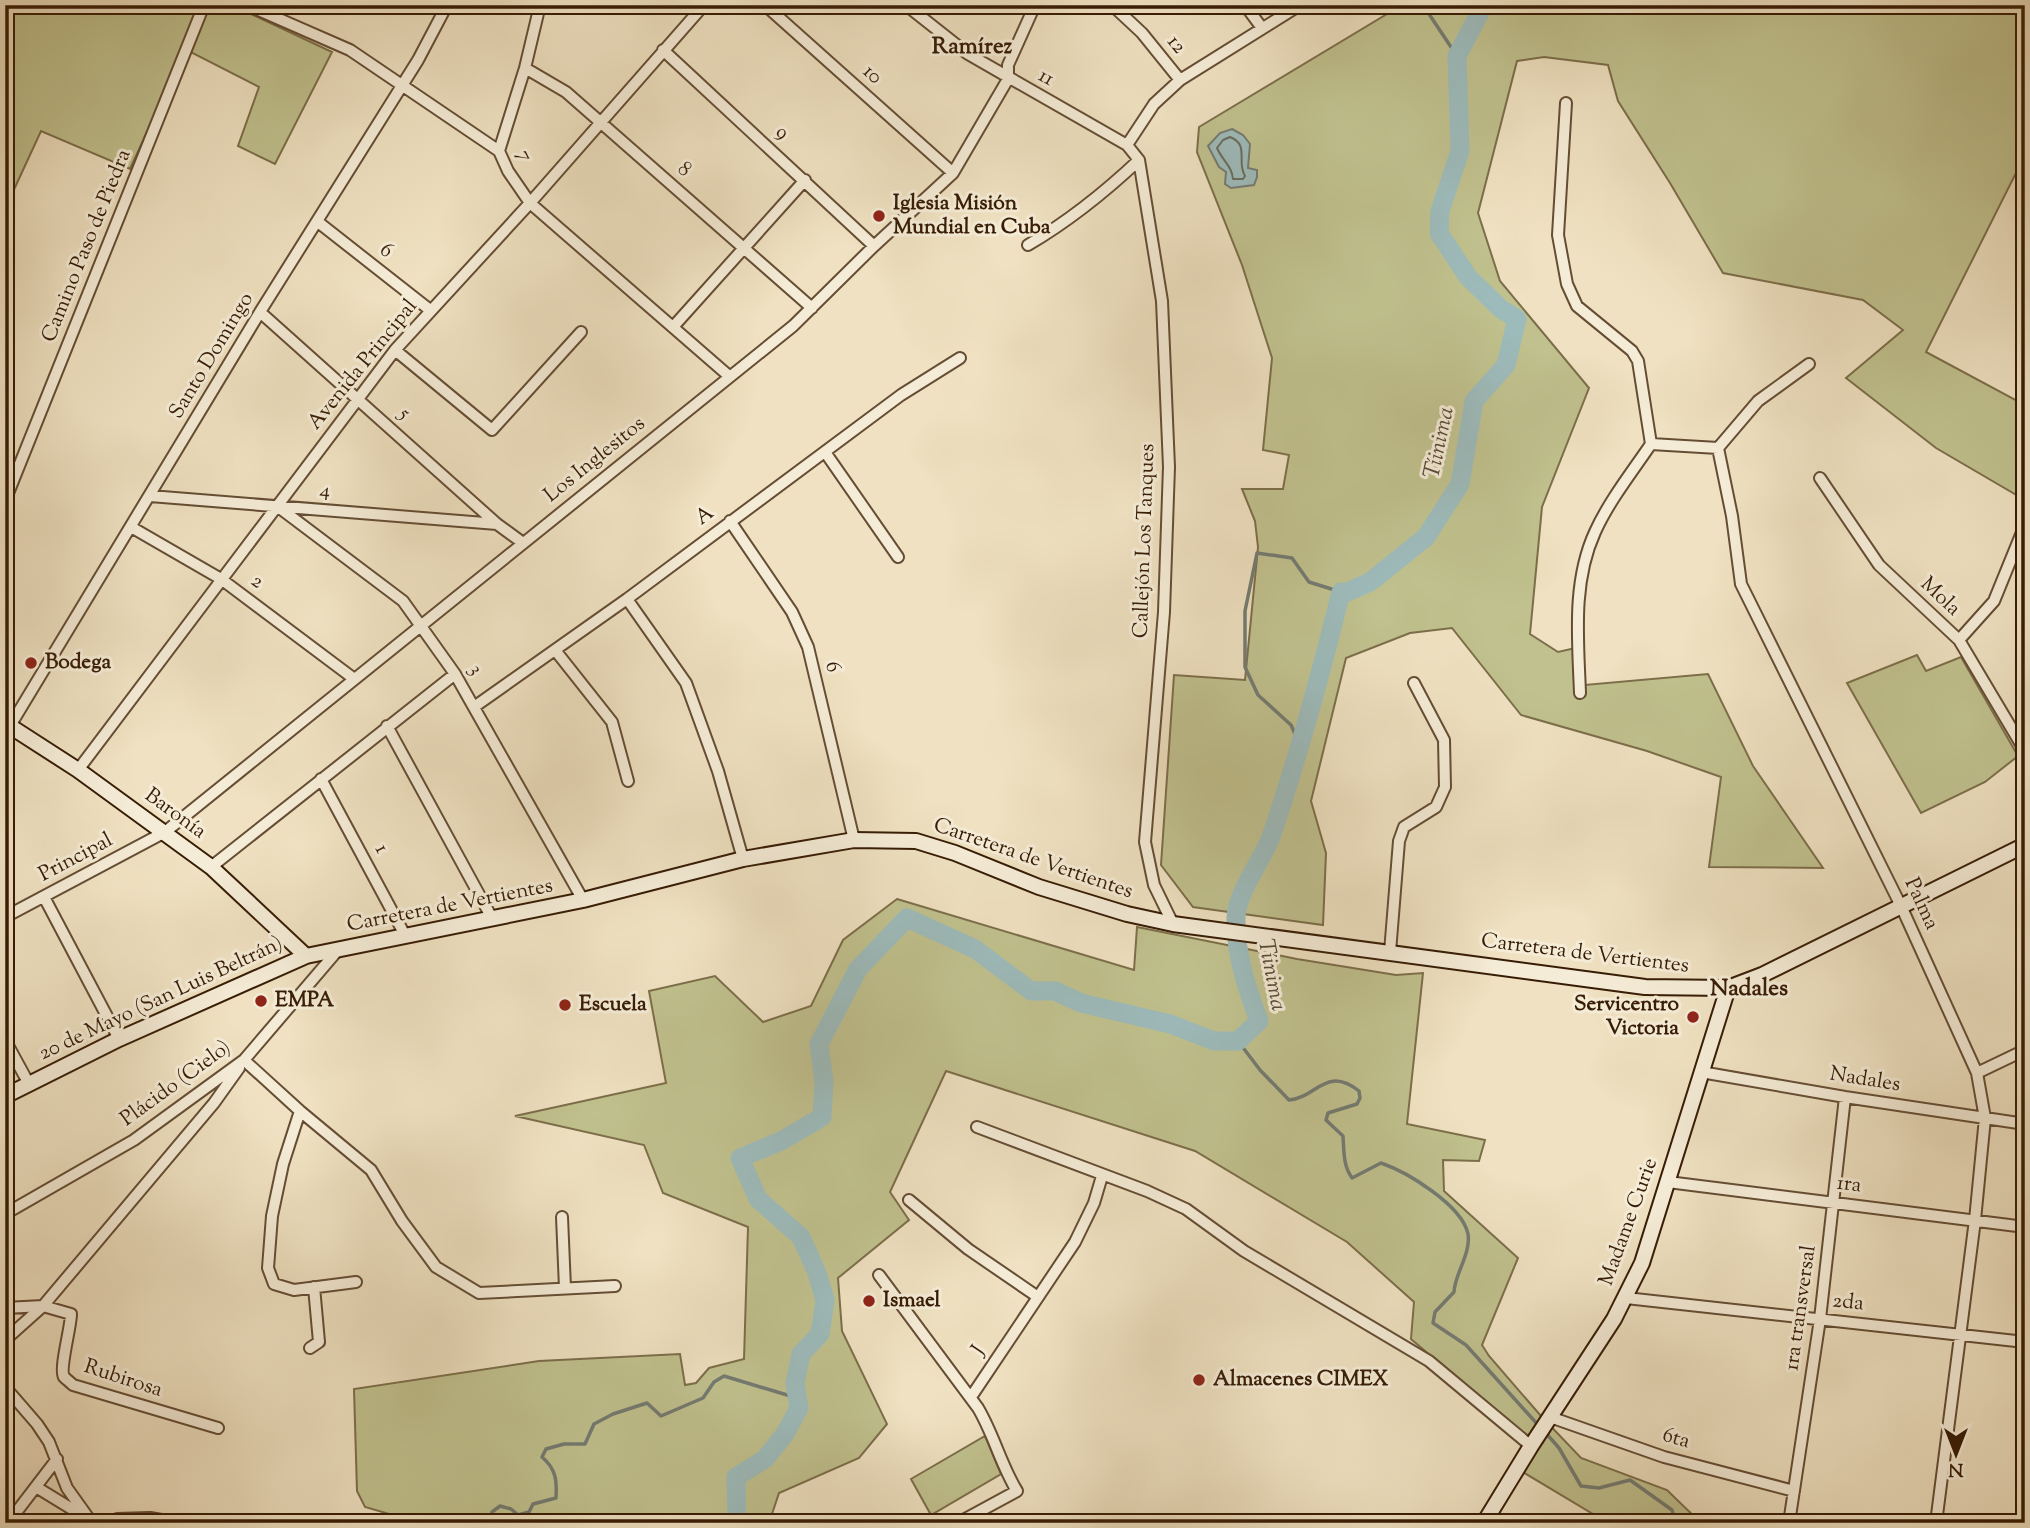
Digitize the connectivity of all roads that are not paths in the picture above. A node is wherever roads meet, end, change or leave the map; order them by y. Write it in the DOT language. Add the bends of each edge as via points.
graph roads {
  1 [pos="204,5"];
  2 [pos="247,5"];
  3 [pos="447,5"];
  4 [pos="541,5"];
  5 [pos="704,5"];
  6 [pos="765,5"];
  7 [pos="906,5"];
  8 [pos="1035,5"];
  9 [pos="1112,5"];
  10 [pos="1245,5"];
  11 [pos="1300,5"];
  12 [pos="1262,28"];
  13 [pos="663,50"];
  14 [pos="525,68"];
  15 [pos="1008,79"];
  16 [pos="1180,80"];
  17 [pos="401,84"];
  18 [pos="1566,103"];
  19 [pos="600,122"];
  20 [pos="1127,145"];
  21 [pos="499,151"];
  22 [pos="1138,158"];
  23 [pos="953,173"];
  24 [pos="805,180"];
  25 [pos="530,203"];
  26 [pos="318,222"];
  27 [pos="1028,245"];
  28 [pos="874,246"];
  29 [pos="743,248"];
  30 [pos="812,308"];
  31 [pos="430,310"];
  32 [pos="260,312"];
  33 [pos="673,327"];
  34 [pos="581,332"];
  35 [pos="395,350"];
  36 [pos="960,358"];
  37 [pos="1809,365"];
  38 [pos="729,376"];
  39 [pos="358,398"];
  40 [pos="1651,444"];
  41 [pos="1717,448"];
  42 [pos="825,452"];
  43 [pos="1819,478"];
  44 [pos="150,496"];
  45 [pos="5,501"];
  46 [pos="277,506"];
  47 [pos="730,521"];
  48 [pos="497,524"];
  49 [pos="2025,525"];
  50 [pos="131,527"];
  51 [pos="523,543"];
  52 [pos="898,557"];
  53 [pos="221,579"];
  54 [pos="627,599"];
  55 [pos="420,624"];
  56 [pos="1959,640"];
  57 [pos="555,650"];
  58 [pos="455,674"];
  59 [pos="353,678"];
  60 [pos="1414,682"];
  61 [pos="1580,693"];
  62 [pos="474,707"];
  63 [pos="8,724"];
  64 [pos="387,726"];
  65 [pos="2025,751"];
  66 [pos="78,771"];
  67 [pos="321,779"];
  68 [pos="628,781"];
  69 [pos="164,832"];
  70 [pos="854,839"];
  71 [pos="2025,845"];
  72 [pos="743,859"];
  73 [pos="211,867"];
  74 [pos="44,897"];
  75 [pos="583,900"];
  76 [pos="1901,906"];
  77 [pos="5,918"];
  78 [pos="493,920"];
  79 [pos="1173,924"];
  80 [pos="405,937"];
  81 [pos="338,950"];
  82 [pos="1390,952"];
  83 [pos="306,956"];
  84 [pos="1728,988"];
  85 [pos="119,1039"];
  86 [pos="5,1040"];
  87 [pos="2025,1050"];
  88 [pos="244,1060"];
  89 [pos="1701,1072"];
  90 [pos="1977,1073"];
  91 [pos="29,1084"];
  92 [pos="5,1096"];
  93 [pos="1845,1097"];
  94 [pos="300,1111"];
  95 [pos="1985,1118"];
  96 [pos="2025,1124"];
  97 [pos="977,1126"];
  98 [pos="1102,1176"];
  99 [pos="1668,1182"];
  100 [pos="909,1200"];
  101 [pos="1835,1203"];
  102 [pos="5,1214"];
  103 [pos="562,1217"];
  104 [pos="1975,1220"];
  105 [pos="2025,1227"];
  106 [pos="879,1275"];
  107 [pos="356,1282"];
  108 [pos="615,1286"];
  109 [pos="314,1287"];
  110 [pos="565,1288"];
  111 [pos="1038,1297"];
  112 [pos="1626,1298"];
  113 [pos="43,1306"];
  114 [pos="5,1308"];
  115 [pos="1820,1319"];
  116 [pos="1961,1334"];
  117 [pos="5,1340"];
  118 [pos="2025,1342"];
  119 [pos="310,1348"];
  120 [pos="5,1387"];
  121 [pos="971,1397"];
  122 [pos="218,1429"];
  123 [pos="1541,1431"];
  124 [pos="57,1459"];
  125 [pos="36,1487"];
  126 [pos="1794,1491"];
  127 [pos="91,1522"];
  128 [pos="8,1523"];
  129 [pos="112,1523"];
  130 [pos="179,1523"];
  131 [pos="958,1523"];
  132 [pos="1484,1523"];
  133 [pos="1789,1523"];
  134 [pos="1936,1523"];
  1 -- 45 [label="street, Camino Paso de Piedra"];
  2 -- 17 [label="street, 7" via="350,50"];
  3 -- 17 [label="street, Santo Domingo"];
  4 -- 14 [label="street"];
  5 -- 13 [label="street, Avenida Principal"];
  6 -- 23 [label="street, 10"];
  7 -- 15 [label="street, 11"];
  8 -- 15 [label="street, Los Inglesitos" via="1008,65"];
  9 -- 16 [label="street, 12"];
  10 -- 12 [label="street"];
  11 -- 12 [label="street"];
  12 -- 16 [label="street"];
  13 -- 19 [label="street, Avenida Principal"];
  13 -- 24 [label="street, 9"];
  14 -- 19 [label="street, 8" via="566,92"];
  14 -- 21 [label="street"];
  15 -- 20 [label="street, 11"];
  15 -- 23 [label="street, Los Inglesitos"];
  16 -- 20 [label="street" via="1154,104"];
  17 -- 21 [label="street, 7"];
  17 -- 26 [label="street, Santo Domingo"];
  18 -- 40 [label="street" via="1558,234 1567,284 1577,306 1638,361"];
  19 -- 25 [label="street, Avenida Principal"];
  19 -- 29 [label="street, 8"];
  20 -- 22 [label="street, 11"];
  21 -- 25 [label="street, 7"];
  22 -- 27 [label="street" via="1101,196"];
  22 -- 79 [label="street, Callejón Los Tanques" via="1162,301 1169,467 1164,612 1144,842 1154,885"];
  23 -- 28 [label="street, Los Inglesitos"];
  24 -- 28 [label="street, 9"];
  24 -- 29 [label="street"];
  25 -- 31 [label="street, Avenida Principal"];
  25 -- 33 [label="street, 7"];
  26 -- 31 [label="street, 6"];
  26 -- 32 [label="street, Santo Domingo"];
  28 -- 30 [label="street, Los Inglesitos"];
  29 -- 30 [label="street, 8"];
  29 -- 33 [label="street"];
  30 -- 38 [label="street, Los Inglesitos"];
  31 -- 35 [label="street, Avenida Principal"];
  32 -- 39 [label="street, 5"];
  32 -- 44 [label="street, Santo Domingo"];
  33 -- 38 [label="street, 7"];
  34 -- 35 [label="street" via="492,430"];
  35 -- 39 [label="street, Avenida Principal"];
  36 -- 42 [label="street, A"];
  37 -- 41 [label="street" via="1758,401"];
  38 -- 51 [label="street, Los Inglesitos"];
  39 -- 46 [label="street, Avenida Principal"];
  39 -- 48 [label="street, 5"];
  40 -- 41 [label="street"];
  40 -- 61 [label="street" via="1603,517 1587,554 1577,617"];
  41 -- 76 [label="street, Palma" via="1741,584"];
  42 -- 47 [label="street, A"];
  42 -- 52 [label="street"];
  43 -- 56 [label="street, Mola" via="1878,565"];
  44 -- 46 [label="street, 4"];
  44 -- 50 [label="street, Santo Domingo"];
  46 -- 48 [label="street, 4"];
  46 -- 53 [label="street, Avenida Principal"];
  46 -- 55 [label="street, 3" via="403,601"];
  47 -- 54 [label="street, A"];
  47 -- 70 [label="street, 6" via="792,612 808,648"];
  48 -- 51 [label="street, 5"];
  49 -- 56 [label="street" via="1994,601"];
  50 -- 53 [label="street, 2"];
  50 -- 63 [label="street, Santo Domingo"];
  51 -- 55 [label="street, Los Inglesitos"];
  53 -- 59 [label="street, 2"];
  53 -- 66 [label="street, Avenida Principal"];
  54 -- 57 [label="street, A"];
  54 -- 72 [label="street" via="686,683"];
  55 -- 58 [label="street, 3"];
  55 -- 59 [label="street, Los Inglesitos"];
  56 -- 65 [label="street, Mola"];
  57 -- 62 [label="street, A"];
  57 -- 68 [label="street" via="612,722"];
  58 -- 62 [label="street, 3"];
  58 -- 64 [label="street"];
  59 -- 69 [label="street, Los Inglesitos"];
  60 -- 82 [label="street" via="1444,740 1445,787 1436,807 1404,827 1399,841"];
  62 -- 75 [label="street, 3"];
  63 -- 66 [label="main road, Baronía"];
  64 -- 67 [label="street"];
  64 -- 78 [label="street"];
  66 -- 69 [label="main road, Baronía"];
  67 -- 73 [label="street"];
  67 -- 80 [label="street, 1"];
  69 -- 73 [label="main road, Baronía"];
  69 -- 74 [label="street, Principal"];
  70 -- 72 [label="main road, Carretera de Vertientes"];
  70 -- 79 [label="main road, Carretera de Vertientes" via="916,841 1039,887"];
  71 -- 76 [label="main road, Carretera de Vertientes"];
  72 -- 75 [label="main road, Carretera de Vertientes"];
  73 -- 83 [label="main road, Baronía"];
  74 -- 77 [label="street, Principal"];
  74 -- 85 [label="street"];
  75 -- 78 [label="main road, Carretera de Vertientes"];
  76 -- 84 [label="main road, Carretera de Vertientes"];
  76 -- 90 [label="street, Palma"];
  78 -- 80 [label="main road, Carretera de Vertientes"];
  79 -- 82 [label="main road, Carretera de Vertientes"];
  80 -- 81 [label="main road, Carretera de Vertientes"];
  81 -- 83 [label="main road, 20 de Mayo (San Luis Beltrán)"];
  81 -- 88 [label="street, Plácido (Cielo)"];
  82 -- 84 [label="main road, Carretera de Vertientes" via="1645,987"];
  83 -- 85 [label="main road, 20 de Mayo (San Luis Beltrán)"];
  84 -- 89 [label="main road, Madame Curie"];
  85 -- 91 [label="main road, 20 de Mayo (San Luis Beltrán)"];
  86 -- 91 [label="street"];
  87 -- 90 [label="street"];
  88 -- 94 [label="street"];
  88 -- 102 [label="street, Plácido (Cielo)" via="134,1140"];
  88 -- 113 [label="street" via="214,1103"];
  89 -- 93 [label="street, Nadales"];
  89 -- 99 [label="main road, Madame Curie"];
  90 -- 95 [label="street, Palma"];
  91 -- 92 [label="main road, 20 de Mayo (San Luis Beltrán)"];
  93 -- 95 [label="street, Nadales"];
  93 -- 101 [label="street, 1ra transversal"];
  94 -- 109 [label="street" via="272,1216 268,1268 274,1284 294,1290"];
  94 -- 110 [label="street" via="371,1170 436,1267 479,1293"];
  95 -- 96 [label="street, Nadales"];
  95 -- 104 [label="street, Palma"];
  97 -- 98 [label="street"];
  98 -- 111 [label="street, J" via="1075,1242"];
  98 -- 123 [label="street" via="1186,1209 1244,1251"];
  99 -- 101 [label="street, 1ra"];
  99 -- 112 [label="main road, Madame Curie"];
  100 -- 111 [label="street" via="968,1249"];
  101 -- 104 [label="street, 1ra"];
  101 -- 115 [label="street, 1ra transversal"];
  103 -- 110 [label="street"];
  104 -- 105 [label="street, 1ra"];
  104 -- 116 [label="street, Palma"];
  106 -- 121 [label="street"];
  107 -- 109 [label="street"];
  108 -- 110 [label="street"];
  109 -- 119 [label="street" via="319,1342"];
  111 -- 121 [label="street, J"];
  112 -- 115 [label="street, 2da"];
  112 -- 123 [label="main road, Madame Curie"];
  113 -- 114 [label="street, Rubirosa"];
  113 -- 117 [label="street"];
  113 -- 122 [label="street, Rubirosa" via="71,1314 61,1367 73,1385"];
  115 -- 116 [label="street, 2da"];
  115 -- 126 [label="street, 1ra transversal"];
  116 -- 118 [label="street, 2da"];
  116 -- 134 [label="street, Palma"];
  120 -- 124 [label="street" via="37,1424"];
  121 -- 131 [label="street" via="1017,1491"];
  123 -- 126 [label="street, 6ta"];
  123 -- 132 [label="main road, Madame Curie"];
  124 -- 125 [label="street"];
  124 -- 127 [label="street" via="67,1488"];
  125 -- 127 [label="street"];
  125 -- 128 [label="street"];
  126 -- 133 [label="street, 1ra transversal"];
  129 -- 130 [label="street" via="150,1518"];
}
